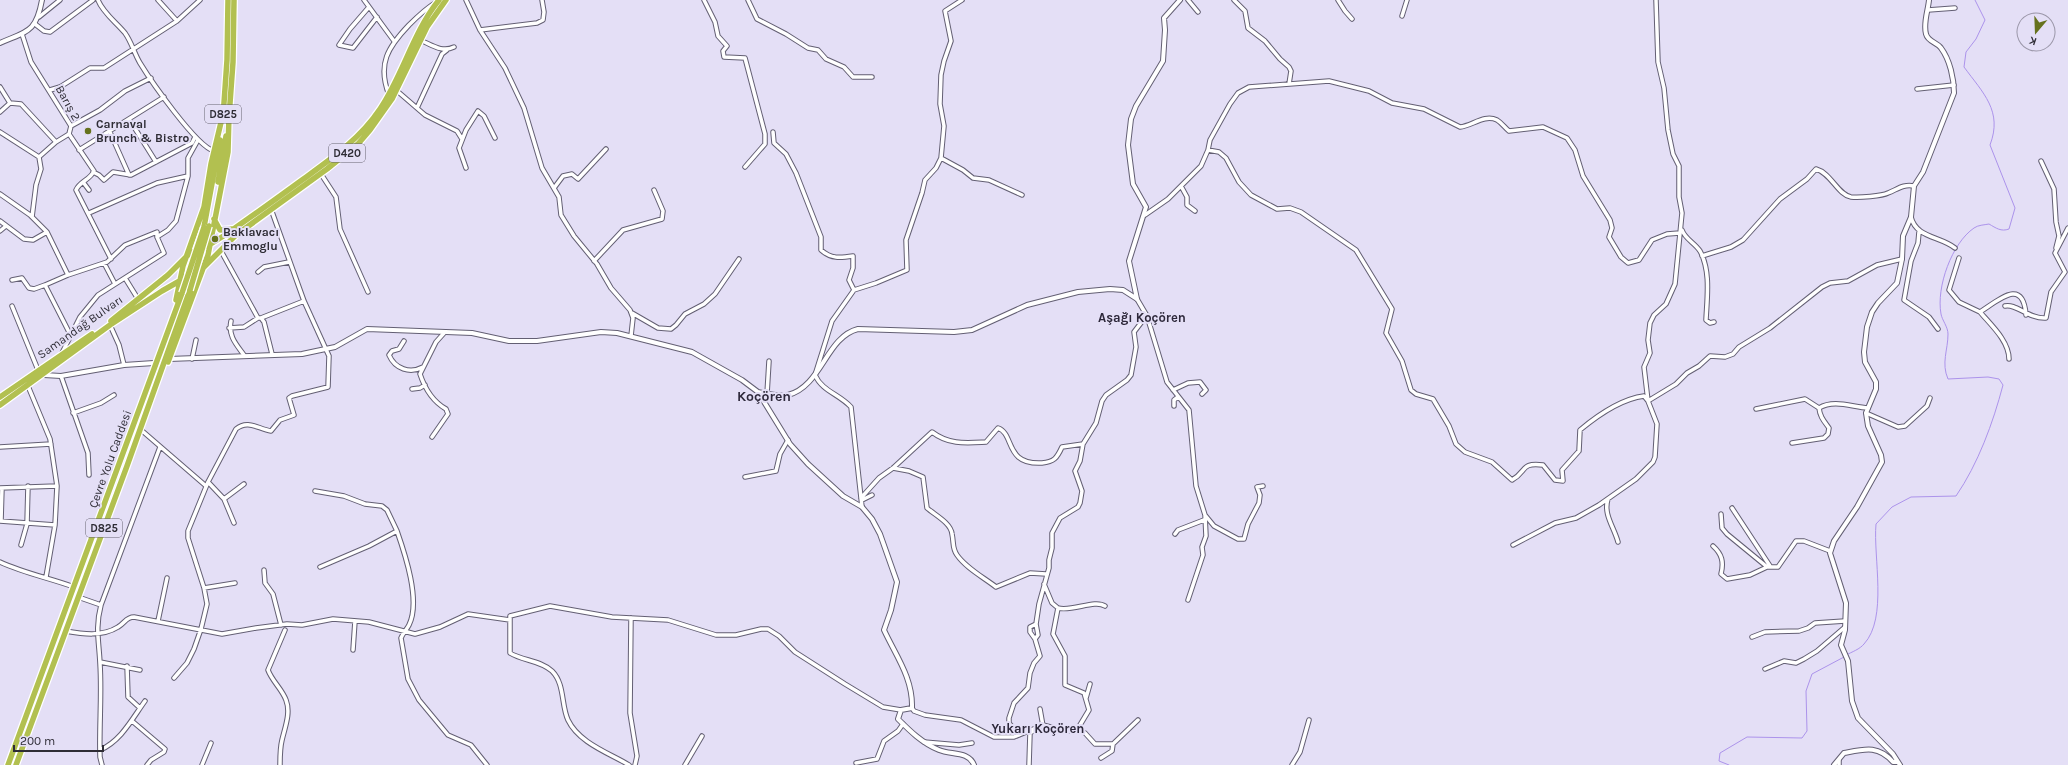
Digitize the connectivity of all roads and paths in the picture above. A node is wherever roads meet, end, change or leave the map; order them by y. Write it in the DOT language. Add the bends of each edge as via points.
graph roads {
  1 [pos="42,0"];
  2 [pos="60,0"];
  3 [pos="93,0"];
  4 [pos="98,0"];
  5 [pos="158,0"];
  6 [pos="200,0"];
  7 [pos="228,0"];
  8 [pos="234,0"];
  9 [pos="364,0"];
  10 [pos="446,0"];
  11 [pos="466,0"];
  12 [pos="542,0"];
  13 [pos="704,0"];
  14 [pos="748,0"];
  15 [pos="962,0"];
  16 [pos="1180,0"];
  17 [pos="1188,0"];
  18 [pos="1234,0"];
  19 [pos="1338,0"];
  20 [pos="1407,0"];
  21 [pos="1656,0"];
  22 [pos="1929,0"];
  23 [pos="439,1"];
  24 [pos="369,7"];
  25 [pos="1955,8"];
  26 [pos="1928,10"];
  27 [pos="1198,12"];
  28 [pos="1402,16"];
  29 [pos="39,17"];
  30 [pos="377,17"];
  31 [pos="1352,19"];
  32 [pos="177,21"];
  33 [pos="36,24"];
  34 [pos="480,30"];
  35 [pos="22,34"];
  36 [pos="420,40"];
  37 [pos="394,41"];
  38 [pos="0,43"];
  39 [pos="454,47"];
  40 [pos="133,50"];
  41 [pos="447,50"];
  42 [pos="872,77"];
  43 [pos="151,78"];
  44 [pos="1289,84"];
  45 [pos="1954,85"];
  46 [pos="0,87"];
  47 [pos="1917,89"];
  48 [pos="50,90"];
  49 [pos="396,90"];
  50 [pos="389,95"];
  51 [pos="164,97"];
  52 [pos="10,103"];
  53 [pos="417,108"];
  54 [pos="1,109"];
  55 [pos="226,115"];
  56 [pos="129,119"];
  57 [pos="71,126"];
  58 [pos="110,130"];
  59 [pos="0,132"];
  60 [pos="773,132"];
  61 [pos="69,134"];
  62 [pos="197,138"];
  63 [pos="495,138"];
  64 [pos="462,139"];
  65 [pos="56,142"];
  66 [pos="606,149"];
  67 [pos="79,150"];
  68 [pos="1208,150"];
  69 [pos="214,151"];
  70 [pos="39,157"];
  71 [pos="941,158"];
  72 [pos="2041,161"];
  73 [pos="156,162"];
  74 [pos="745,167"];
  75 [pos="466,168"];
  76 [pos="93,172"];
  77 [pos="321,174"];
  78 [pos="129,175"];
  79 [pos="188,176"];
  80 [pos="83,182"];
  81 [pos="1180,186"];
  82 [pos="1914,186"];
  83 [pos="554,188"];
  84 [pos="89,190"];
  85 [pos="654,190"];
  86 [pos="0,194"];
  87 [pos="1022,194"];
  88 [pos="271,210"];
  89 [pos="1195,211"];
  90 [pos="88,213"];
  91 [pos="1145,215"];
  92 [pos="32,217"];
  93 [pos="1911,217"];
  94 [pos="214,218"];
  95 [pos="0,221"];
  96 [pos="6,226"];
  97 [pos="207,226"];
  98 [pos="1681,226"];
  99 [pos="2068,228"];
  100 [pos="232,230"];
  101 [pos="0,231"];
  102 [pos="47,232"];
  103 [pos="1919,232"];
  104 [pos="1680,233"];
  105 [pos="158,237"];
  106 [pos="192,244"];
  107 [pos="209,245"];
  108 [pos="199,248"];
  109 [pos="1955,248"];
  110 [pos="2056,249"];
  111 [pos="221,251"];
  112 [pos="208,255"];
  113 [pos="187,256"];
  114 [pos="1702,256"];
  115 [pos="1959,258"];
  116 [pos="111,259"];
  117 [pos="739,259"];
  118 [pos="594,260"];
  119 [pos="1902,260"];
  120 [pos="289,262"];
  121 [pos="104,263"];
  122 [pos="183,266"];
  123 [pos="204,267"];
  124 [pos="258,272"];
  125 [pos="68,274"];
  126 [pos="192,274"];
  127 [pos="168,275"];
  128 [pos="125,278"];
  129 [pos="12,280"];
  130 [pos="180,280"];
  131 [pos="115,284"];
  132 [pos="44,285"];
  133 [pos="854,290"];
  134 [pos="368,292"];
  135 [pos="138,299"];
  136 [pos="1137,299"];
  137 [pos="304,301"];
  138 [pos="12,306"];
  139 [pos="2005,306"];
  140 [pos="631,312"];
  141 [pos="1980,312"];
  142 [pos="1146,315"];
  143 [pos="2026,315"];
  144 [pos="259,318"];
  145 [pos="231,321"];
  146 [pos="1714,322"];
  147 [pos="110,325"];
  148 [pos="229,328"];
  149 [pos="1938,329"];
  150 [pos="445,332"];
  151 [pos="71,336"];
  152 [pos="631,336"];
  153 [pos="196,340"];
  154 [pos="404,341"];
  155 [pos="325,349"];
  156 [pos="62,353"];
  157 [pos="272,354"];
  158 [pos="244,355"];
  159 [pos="169,359"];
  160 [pos="192,359"];
  161 [pos="2009,359"];
  162 [pos="770,361"];
  163 [pos="154,363"];
  164 [pos="124,365"];
  165 [pos="424,366"];
  166 [pos="38,370"];
  167 [pos="44,375"];
  168 [pos="815,375"];
  169 [pos="61,376"];
  170 [pos="425,385"];
  171 [pos="28,386"];
  172 [pos="412,389"];
  173 [pos="1173,390"];
  174 [pos="758,392"];
  175 [pos="767,394"];
  176 [pos="1202,394"];
  177 [pos="114,395"];
  178 [pos="0,397"];
  179 [pos="1178,397"];
  180 [pos="1930,398"];
  181 [pos="1648,401"];
  182 [pos="0,405"];
  183 [pos="1174,406"];
  184 [pos="1819,408"];
  185 [pos="1756,409"];
  186 [pos="1867,411"];
  187 [pos="73,413"];
  188 [pos="145,415"];
  189 [pos="137,416"];
  190 [pos="140,429"];
  191 [pos="432,437"];
  192 [pos="788,440"];
  193 [pos="1792,443"];
  194 [pos="51,444"];
  195 [pos="1084,444"];
  196 [pos="0,447"];
  197 [pos="160,447"];
  198 [pos="893,468"];
  199 [pos="89,475"];
  200 [pos="745,477"];
  201 [pos="208,482"];
  202 [pos="244,484"];
  203 [pos="28,486"];
  204 [pos="57,486"];
  205 [pos="206,486"];
  206 [pos="1263,486"];
  207 [pos="1,488"];
  208 [pos="315,491"];
  209 [pos="872,495"];
  210 [pos="1608,498"];
  211 [pos="224,499"];
  212 [pos="861,500"];
  213 [pos="862,507"];
  214 [pos="1732,508"];
  215 [pos="1722,514"];
  216 [pos="1205,515"];
  217 [pos="1204,520"];
  218 [pos="1,521"];
  219 [pos="234,523"];
  220 [pos="27,524"];
  221 [pos="55,525"];
  222 [pos="397,531"];
  223 [pos="1175,534"];
  224 [pos="1618,542"];
  225 [pos="21,545"];
  226 [pos="1512,545"];
  227 [pos="1713,546"];
  228 [pos="1830,551"];
  229 [pos="0,562"];
  230 [pos="1768,566"];
  231 [pos="320,567"];
  232 [pos="264,570"];
  233 [pos="1046,574"];
  234 [pos="46,576"];
  235 [pos="167,578"];
  236 [pos="235,583"];
  237 [pos="1044,583"];
  238 [pos="74,586"];
  239 [pos="204,588"];
  240 [pos="77,597"];
  241 [pos="1188,600"];
  242 [pos="101,605"];
  243 [pos="1105,606"];
  244 [pos="1058,608"];
  245 [pos="631,618"];
  246 [pos="510,620"];
  247 [pos="158,621"];
  248 [pos="355,621"];
  249 [pos="1845,621"];
  250 [pos="1036,624"];
  251 [pos="281,625"];
  252 [pos="1845,627"];
  253 [pos="201,629"];
  254 [pos="65,630"];
  255 [pos="285,630"];
  256 [pos="405,630"];
  257 [pos="96,635"];
  258 [pos="1752,637"];
  259 [pos="1035,639"];
  260 [pos="353,650"];
  261 [pos="100,662"];
  262 [pos="128,666"];
  263 [pos="1765,669"];
  264 [pos="140,670"];
  265 [pos="174,678"];
  266 [pos="1090,684"];
  267 [pos="1086,698"];
  268 [pos="145,701"];
  269 [pos="140,708"];
  270 [pos="912,708"];
  271 [pos="1040,709"];
  272 [pos="901,710"];
  273 [pos="1138,720"];
  274 [pos="1309,720"];
  275 [pos="132,721"];
  276 [pos="903,724"];
  277 [pos="1043,725"];
  278 [pos="1077,730"];
  279 [pos="1019,735"];
  280 [pos="702,736"];
  281 [pos="924,742"];
  282 [pos="212,743"];
  283 [pos="972,743"];
  284 [pos="1113,744"];
  285 [pos="100,750"];
  286 [pos="1101,758"];
  287 [pos="856,763"];
  288 [pos="1839,763"];
  289 [pos="1899,763"];
  290 [pos="8,765"];
  291 [pos="16,765"];
  292 [pos="102,765"];
  293 [pos="147,765"];
  294 [pos="202,765"];
  295 [pos="280,765"];
  296 [pos="487,765"];
  297 [pos="629,765"];
  298 [pos="635,765"];
  299 [pos="685,765"];
  300 [pos="974,765"];
  301 [pos="1029,765"];
  302 [pos="1292,765"];
  303 [pos="1834,765"];
  1 -- 29 [label="street"];
  2 -- 29 [label="street"];
  3 -- 33 [label="street" via="50,32 44,31"];
  4 -- 40 [label="street" via="125,34"];
  5 -- 32 [label="street"];
  6 -- 32 [label="street"];
  7 -- 55 [label="highway, Çevre Yolu Caddesi / D825"];
  8 -- 55 [label="highway, Çevre Yolu Caddesi / D825" via="233,62"];
  9 -- 24 [label="street"];
  10 -- 36 [label="highway, D420"];
  11 -- 34 [label="street"];
  12 -- 34 [label="street" via="543,20 537,23"];
  13 -- 74 [label="street" via="715,22 718,36 727,46 723,51 724,58 744,58 765,134 765,144"];
  14 -- 42 [label="street" via="757,19 808,48 818,50 826,59 844,67 854,77"];
  15 -- 71 [label="street" via="945,11 951,41 941,75 940,104 944,126"];
  16 -- 91 [label="street" via="1164,18 1163,61 1131,119 1128,145 1133,184 1146,207"];
  17 -- 27 [label="street"];
  18 -- 44 [label="street" via="1245,11 1248,28 1265,41 1289,67"];
  19 -- 31 [label="street"];
  20 -- 28 [label="street"];
  21 -- 98 [label="street" via="1658,62 1664,88 1668,130 1673,154 1679,166"];
  22 -- 26 [label="street"];
  23 -- 37 [label="street" via="423,11"];
  23 -- 50 [label="highway, D420" via="418,34"];
  24 -- 30 [label="street"];
  24 -- 30 [label="street" via="339,45 353,48"];
  25 -- 26 [label="street"];
  26 -- 45 [label="street" via="1926,35 1929,40 1941,47 1948,60"];
  29 -- 33 [label="street"];
  30 -- 37 [label="street"];
  32 -- 40 [label="street"];
  33 -- 35 [label="street"];
  34 -- 83 [label="street" via="505,68 524,108 542,168"];
  35 -- 38 [label="street"];
  35 -- 48 [label="street, Barış 2" via="31,62"];
  36 -- 41 [label="street"];
  36 -- 49 [label="highway, D420"];
  37 -- 50 [label="street" via="385,58 386,88"];
  39 -- 41 [label="street"];
  40 -- 43 [label="street"];
  40 -- 48 [label="street" via="104,68 90,68 60,87"];
  41 -- 53 [label="street" via="442,54"];
  43 -- 51 [label="street"];
  43 -- 57 [label="street" via="125,91 100,110"];
  44 -- 68 [label="street" via="1249,86 1238,94 1210,140"];
  44 -- 104 [label="street" via="1329,81 1362,89 1392,103 1424,109 1460,127 1484,119 1493,119 1509,130 1539,127 1555,131 1567,138 1573,146 1583,176 1610,220 1612,228 1609,237 1625,261 1637,262 1644,256 1652,240 1667,234"];
  45 -- 47 [label="street"];
  45 -- 82 [label="street" via="1951,103"];
  46 -- 52 [label="street"];
  48 -- 57 [label="street, Barış 2"];
  49 -- 53 [label="street"];
  49 -- 77 [label="highway, D420" via="370,130"];
  50 -- 100 [label="highway, D420" via="369,124 340,152"];
  51 -- 56 [label="street"];
  51 -- 62 [label="street"];
  52 -- 54 [label="street"];
  52 -- 65 [label="street" via="21,104"];
  53 -- 64 [label="street" via="425,115 457,131"];
  55 -- 69 [label="highway"];
  55 -- 94 [label="highway" via="228,152"];
  55 -- 97 [label="highway, Çevre Yolu Caddesi / D825"];
  56 -- 58 [label="street"];
  56 -- 73 [label="street"];
  57 -- 61 [label="street, Barış 2"];
  58 -- 67 [label="street"];
  58 -- 78 [label="street"];
  59 -- 70 [label="street"];
  60 -- 133 [label="street" via="774,143 786,154 796,172 821,237 821,250 826,255 837,258 853,256 849,280"];
  61 -- 65 [label="street"];
  61 -- 67 [label="street, Barış 2"];
  62 -- 69 [label="street" via="203,146"];
  62 -- 73 [label="street"];
  62 -- 79 [label="street" via="188,158"];
  63 -- 64 [label="street" via="484,116 478,112"];
  64 -- 75 [label="street" via="459,148"];
  65 -- 70 [label="street"];
  66 -- 83 [label="street" via="578,179 572,174 563,176"];
  67 -- 76 [label="street, Barış 2"];
  68 -- 81 [label="street" via="1201,166"];
  68 -- 181 [label="street" via="1219,152 1226,158 1239,182 1251,195 1277,209 1290,208 1301,212 1356,250 1392,309 1386,333 1402,361 1411,390 1433,399 1456,444 1465,452 1492,462 1512,480 1522,469 1532,464 1543,465 1555,480 1563,481 1562,470 1579,451 1580,430 1631,398 1644,396"];
  69 -- 106 [label="highway" via="204,207"];
  70 -- 92 [label="street" via="41,169"];
  71 -- 87 [label="street" via="973,178 989,180"];
  71 -- 133 [label="street" via="925,180 906,240 907,270"];
  72 -- 110 [label="street" via="2054,189 2058,236"];
  73 -- 78 [label="street"];
  76 -- 78 [label="street" via="104,180 113,172"];
  76 -- 80 [label="street"];
  77 -- 88 [label="highway, D420"];
  77 -- 134 [label="street" via="336,197 340,229"];
  79 -- 90 [label="street" via="157,184"];
  79 -- 105 [label="street" via="176,221"];
  80 -- 84 [label="street"];
  80 -- 90 [label="street" via="76,190"];
  81 -- 89 [label="street" via="1187,197 1187,205"];
  81 -- 91 [label="street" via="1168,199"];
  82 -- 93 [label="street"];
  82 -- 114 [label="street" via="1906,185 1882,195 1850,197 1842,192 1824,171 1816,169 1780,199 1743,240 1731,247"];
  83 -- 118 [label="street" via="559,197 561,216"];
  85 -- 118 [label="street" via="663,211 662,219 623,230"];
  86 -- 92 [label="street"];
  88 -- 111 [label="highway, D420" via="236,236"];
  88 -- 120 [label="street"];
  90 -- 116 [label="street"];
  91 -- 136 [label="street" via="1129,261"];
  92 -- 102 [label="street"];
  93 -- 103 [label="street"];
  93 -- 119 [label="street" via="1903,236"];
  94 -- 100 [label="highway" via="220,230"];
  94 -- 107 [label="highway"];
  95 -- 96 [label="street"];
  96 -- 101 [label="street"];
  96 -- 102 [label="street" via="24,239 33,240"];
  97 -- 188 [label="highway, Çevre Yolu Caddesi / D825, bridge" via="190,290"];
  97 -- 189 [label="highway, Çevre Yolu Caddesi / D825, bridge"];
  98 -- 104 [label="street"];
  98 -- 114 [label="street" via="1683,234 1697,246"];
  99 -- 110 [label="street"];
  100 -- 107 [label="highway, D420"];
  102 -- 125 [label="street"];
  103 -- 109 [label="street"];
  103 -- 149 [label="street" via="1918,243 1910,261 1904,300 1929,317"];
  104 -- 181 [label="street" via="1672,293 1650,323 1650,354 1644,367"];
  105 -- 116 [label="street" via="157,232 125,245"];
  105 -- 128 [label="street" via="164,253"];
  106 -- 113 [label="highway"];
  106 -- 127 [label="highway"];
  107 -- 108 [label="highway, D420"];
  107 -- 112 [label="highway"];
  108 -- 112 [label="highway" via="206,250"];
  108 -- 113 [label="highway, D420"];
  110 -- 143 [label="street" via="2056,257 2065,272 2051,292 2046,318 2039,319"];
  111 -- 123 [label="highway, D420"];
  111 -- 144 [label="street"];
  112 -- 123 [label="highway"];
  113 -- 122 [label="highway"];
  113 -- 127 [label="highway, Samandağ Bulvarı"];
  114 -- 146 [label="street" via="1708,280 1706,320"];
  115 -- 141 [label="street" via="1949,290 1959,302"];
  116 -- 121 [label="street"];
  117 -- 140 [label="street" via="715,294 704,304 685,314 671,329 647,324"];
  118 -- 140 [label="street" via="611,288"];
  119 -- 181 [label="street" via="1877,265 1848,282 1830,283 1822,287 1733,354 1724,357 1710,356 1676,384"];
  119 -- 186 [label="street" via="1897,283 1878,303 1867,327 1865,362 1876,382 1876,389"];
  120 -- 124 [label="street" via="264,267"];
  120 -- 137 [label="street"];
  121 -- 125 [label="street"];
  121 -- 131 [label="street"];
  122 -- 126 [label="highway" via="185,272"];
  122 -- 130 [label="highway"];
  123 -- 126 [label="highway, D420"];
  123 -- 159 [label="highway"];
  125 -- 132 [label="street"];
  126 -- 130 [label="highway, Samandağ Bulvarı"];
  127 -- 135 [label="highway, Samandağ Bulvarı"];
  128 -- 131 [label="street"];
  128 -- 135 [label="street"];
  129 -- 132 [label="street" via="22,278 32,289"];
  130 -- 147 [label="highway, Samandağ Bulvarı"];
  130 -- 163 [label="highway" via="177,297"];
  131 -- 151 [label="street" via="98,295 80,317"];
  132 -- 151 [label="street"];
  133 -- 168 [label="street" via="832,321"];
  135 -- 156 [label="highway, Samandağ Bulvarı" via="102,328"];
  136 -- 142 [label="street"];
  136 -- 168 [label="street" via="1123,290 1078,292 1027,305 972,330 848,331"];
  137 -- 144 [label="street"];
  137 -- 155 [label="street"];
  138 -- 166 [label="street"];
  139 -- 143 [label="street" via="2015,307"];
  140 -- 152 [label="street"];
  141 -- 143 [label="street" via="2005,296 2014,294 2021,295 2025,300"];
  141 -- 161 [label="street" via="2000,336"];
  142 -- 173 [label="street" via="1167,382"];
  142 -- 195 [label="street" via="1134,332 1136,347 1132,375 1106,394 1096,423"];
  144 -- 148 [label="street" via="244,328"];
  144 -- 157 [label="street" via="267,332"];
  145 -- 148 [label="street"];
  147 -- 164 [label="street"];
  147 -- 167 [label="highway, Samandağ Bulvarı"];
  148 -- 158 [label="street" via="236,345"];
  150 -- 152 [label="street" via="483,334 509,341 537,341 601,332"];
  150 -- 155 [label="street" via="367,329 335,347"];
  150 -- 165 [label="street" via="436,342"];
  151 -- 156 [label="street"];
  152 -- 174 [label="street" via="692,352"];
  153 -- 160 [label="street"];
  154 -- 165 [label="street" via="399,349 389,355 391,359 397,366 406,370 417,370"];
  155 -- 157 [label="street" via="302,354"];
  155 -- 201 [label="street" via="329,356 328,387 289,398 294,415 280,420 271,431 248,424 240,425"];
  156 -- 166 [label="highway, Samandağ Bulvarı"];
  157 -- 158 [label="street"];
  158 -- 160 [label="street"];
  159 -- 160 [label="street"];
  159 -- 188 [label="highway"];
  162 -- 175 [label="street"];
  163 -- 164 [label="street"];
  163 -- 189 [label="highway"];
  164 -- 169 [label="street"];
  165 -- 170 [label="street" via="420,374"];
  166 -- 178 [label="highway, Samandağ Bulvarı"];
  167 -- 169 [label="street"];
  167 -- 171 [label="highway, Samandağ Bulvarı"];
  168 -- 175 [label="street" via="789,394"];
  168 -- 212 [label="street" via="825,389 845,400 851,407"];
  169 -- 187 [label="street"];
  170 -- 172 [label="street"];
  170 -- 191 [label="street" via="435,402 446,408 448,414"];
  171 -- 182 [label="highway, Samandağ Bulvarı"];
  171 -- 194 [label="street"];
  173 -- 176 [label="street" via="1188,383 1200,382 1206,390"];
  173 -- 179 [label="street"];
  174 -- 175 [label="street"];
  174 -- 192 [label="street"];
  177 -- 187 [label="street" via="101,403"];
  179 -- 183 [label="street" via="1174,400"];
  179 -- 216 [label="street" via="1189,410 1196,486"];
  180 -- 186 [label="street" via="1924,410 1905,426 1898,426"];
  181 -- 210 [label="street" via="1657,424 1654,462 1626,488"];
  184 -- 185 [label="street" via="1805,399"];
  184 -- 186 [label="street" via="1838,404"];
  184 -- 193 [label="street" via="1821,418 1829,428 1828,434 1824,438"];
  186 -- 228 [label="street" via="1868,426 1882,462"];
  187 -- 199 [label="street" via="88,452"];
  188 -- 190 [label="highway, Çevre Yolu Caddesi / D825"];
  189 -- 238 [label="highway, Çevre Yolu Caddesi / D825"];
  190 -- 197 [label="street"];
  190 -- 240 [label="highway, Çevre Yolu Caddesi / D825"];
  192 -- 200 [label="street" via="780,454 776,471"];
  192 -- 213 [label="street" via="821,477 843,496"];
  194 -- 196 [label="street"];
  194 -- 204 [label="street"];
  195 -- 198 [label="street" via="1062,447 1056,459 1052,461 1032,463 1019,458 1003,431 998,428 986,442 957,443 940,438 932,432"];
  195 -- 233 [label="street" via="1080,461 1074,471 1082,491 1080,503 1055,525"];
  197 -- 205 [label="street"];
  197 -- 242 [label="street"];
  198 -- 212 [label="street" via="874,483"];
  198 -- 233 [label="street" via="923,477 927,508 946,523 952,533 952,547 961,560 996,587 1030,573"];
  201 -- 205 [label="street"];
  201 -- 211 [label="street"];
  202 -- 211 [label="street"];
  203 -- 204 [label="street"];
  203 -- 207 [label="street"];
  203 -- 220 [label="street"];
  204 -- 221 [label="street"];
  205 -- 239 [label="street" via="188,534"];
  206 -- 216 [label="street" via="1257,487 1259,503 1248,524 1244,539 1238,539 1214,526"];
  207 -- 218 [label="street"];
  208 -- 222 [label="street" via="382,506 387,510"];
  209 -- 212 [label="street"];
  210 -- 224 [label="street" via="1608,517"];
  210 -- 226 [label="street" via="1576,518 1555,523"];
  211 -- 219 [label="street"];
  212 -- 213 [label="street"];
  213 -- 270 [label="street" via="880,534 896,582 884,630 911,686"];
  214 -- 230 [label="street"];
  215 -- 230 [label="street" via="1722,528 1762,565"];
  216 -- 217 [label="street"];
  217 -- 223 [label="street" via="1178,530"];
  217 -- 241 [label="street" via="1206,536 1202,547 1203,555"];
  218 -- 220 [label="street"];
  220 -- 221 [label="street"];
  220 -- 225 [label="street"];
  221 -- 234 [label="street"];
  222 -- 231 [label="street"];
  222 -- 256 [label="street" via="413,599 410,624"];
  227 -- 230 [label="street" via="1720,553 1721,574 1727,579 1750,575"];
  228 -- 230 [label="street" via="1804,541 1796,541 1778,567"];
  228 -- 249 [label="street" via="1846,603"];
  229 -- 234 [label="street" via="14,569"];
  232 -- 251 [label="street" via="265,584 273,594"];
  233 -- 237 [label="street"];
  234 -- 238 [label="street"];
  235 -- 247 [label="street"];
  236 -- 239 [label="street"];
  237 -- 244 [label="street" via="1052,603"];
  237 -- 250 [label="street"];
  238 -- 290 [label="highway, Çevre Yolu Caddesi / D825"];
  239 -- 253 [label="street" via="207,604"];
  240 -- 242 [label="street"];
  240 -- 254 [label="highway, Çevre Yolu Caddesi / D825"];
  242 -- 257 [label="street"];
  243 -- 244 [label="street" via="1098,604 1073,609"];
  244 -- 267 [label="street" via="1053,634 1065,656 1064,685 1084,693"];
  245 -- 246 [label="street" via="550,606 510,616"];
  245 -- 272 [label="street" via="668,620 716,635 736,636 768,629 795,652 845,684 883,707"];
  245 -- 298 [label="street" via="630,713 637,756"];
  246 -- 256 [label="street" via="468,614 440,627 415,634"];
  246 -- 297 [label="street" via="510,653 550,670 558,681 568,721 581,738"];
  247 -- 253 [label="street"];
  247 -- 257 [label="street" via="131,617 118,627"];
  248 -- 251 [label="street" via="333,619 302,625"];
  248 -- 256 [label="street"];
  248 -- 260 [label="street"];
  249 -- 252 [label="street"];
  249 -- 258 [label="street" via="1815,623 1799,631 1765,632"];
  250 -- 259 [label="street" via="1038,635"];
  250 -- 259 [label="street" via="1030,627"];
  251 -- 253 [label="street" via="222,634"];
  252 -- 263 [label="street" via="1804,660 1796,663 1784,661"];
  252 -- 289 [label="street" via="1841,643 1847,658 1852,701 1858,718"];
  253 -- 265 [label="street" via="187,663"];
  254 -- 257 [label="street"];
  254 -- 291 [label="highway, Çevre Yolu Caddesi / D825"];
  255 -- 295 [label="street" via="268,670 287,706 288,717"];
  256 -- 296 [label="street" via="401,638 408,679 419,700 448,735 471,745"];
  257 -- 261 [label="street"];
  259 -- 279 [label="street" via="1040,656 1030,673 1028,688 1014,703 1009,718 1009,723"];
  261 -- 262 [label="street"];
  261 -- 285 [label="street"];
  262 -- 264 [label="street"];
  262 -- 269 [label="street" via="128,697"];
  266 -- 267 [label="street"];
  267 -- 278 [label="street" via="1089,710"];
  268 -- 269 [label="street"];
  269 -- 275 [label="street"];
  270 -- 272 [label="street"];
  270 -- 279 [label="street" via="925,715 961,720 994,737 1014,738"];
  271 -- 277 [label="street"];
  272 -- 276 [label="street" via="898,719"];
  273 -- 284 [label="street"];
  274 -- 302 [label="street" via="1300,752"];
  275 -- 285 [label="street"];
  275 -- 293 [label="street" via="165,749"];
  276 -- 281 [label="street"];
  276 -- 287 [label="street" via="884,741 877,758"];
  277 -- 278 [label="street" via="1066,731"];
  277 -- 279 [label="street"];
  277 -- 301 [label="street" via="1030,733"];
  278 -- 284 [label="street" via="1085,733 1095,744"];
  280 -- 299 [label="street"];
  281 -- 283 [label="street" via="959,745"];
  281 -- 300 [label="street" via="940,751 969,758"];
  282 -- 294 [label="street"];
  284 -- 286 [label="street" via="1112,752"];
  285 -- 292 [label="street"];
  288 -- 289 [label="street" via="1844,753 1862,749 1878,750 1893,762"];
  288 -- 303 [label="street"];
}
